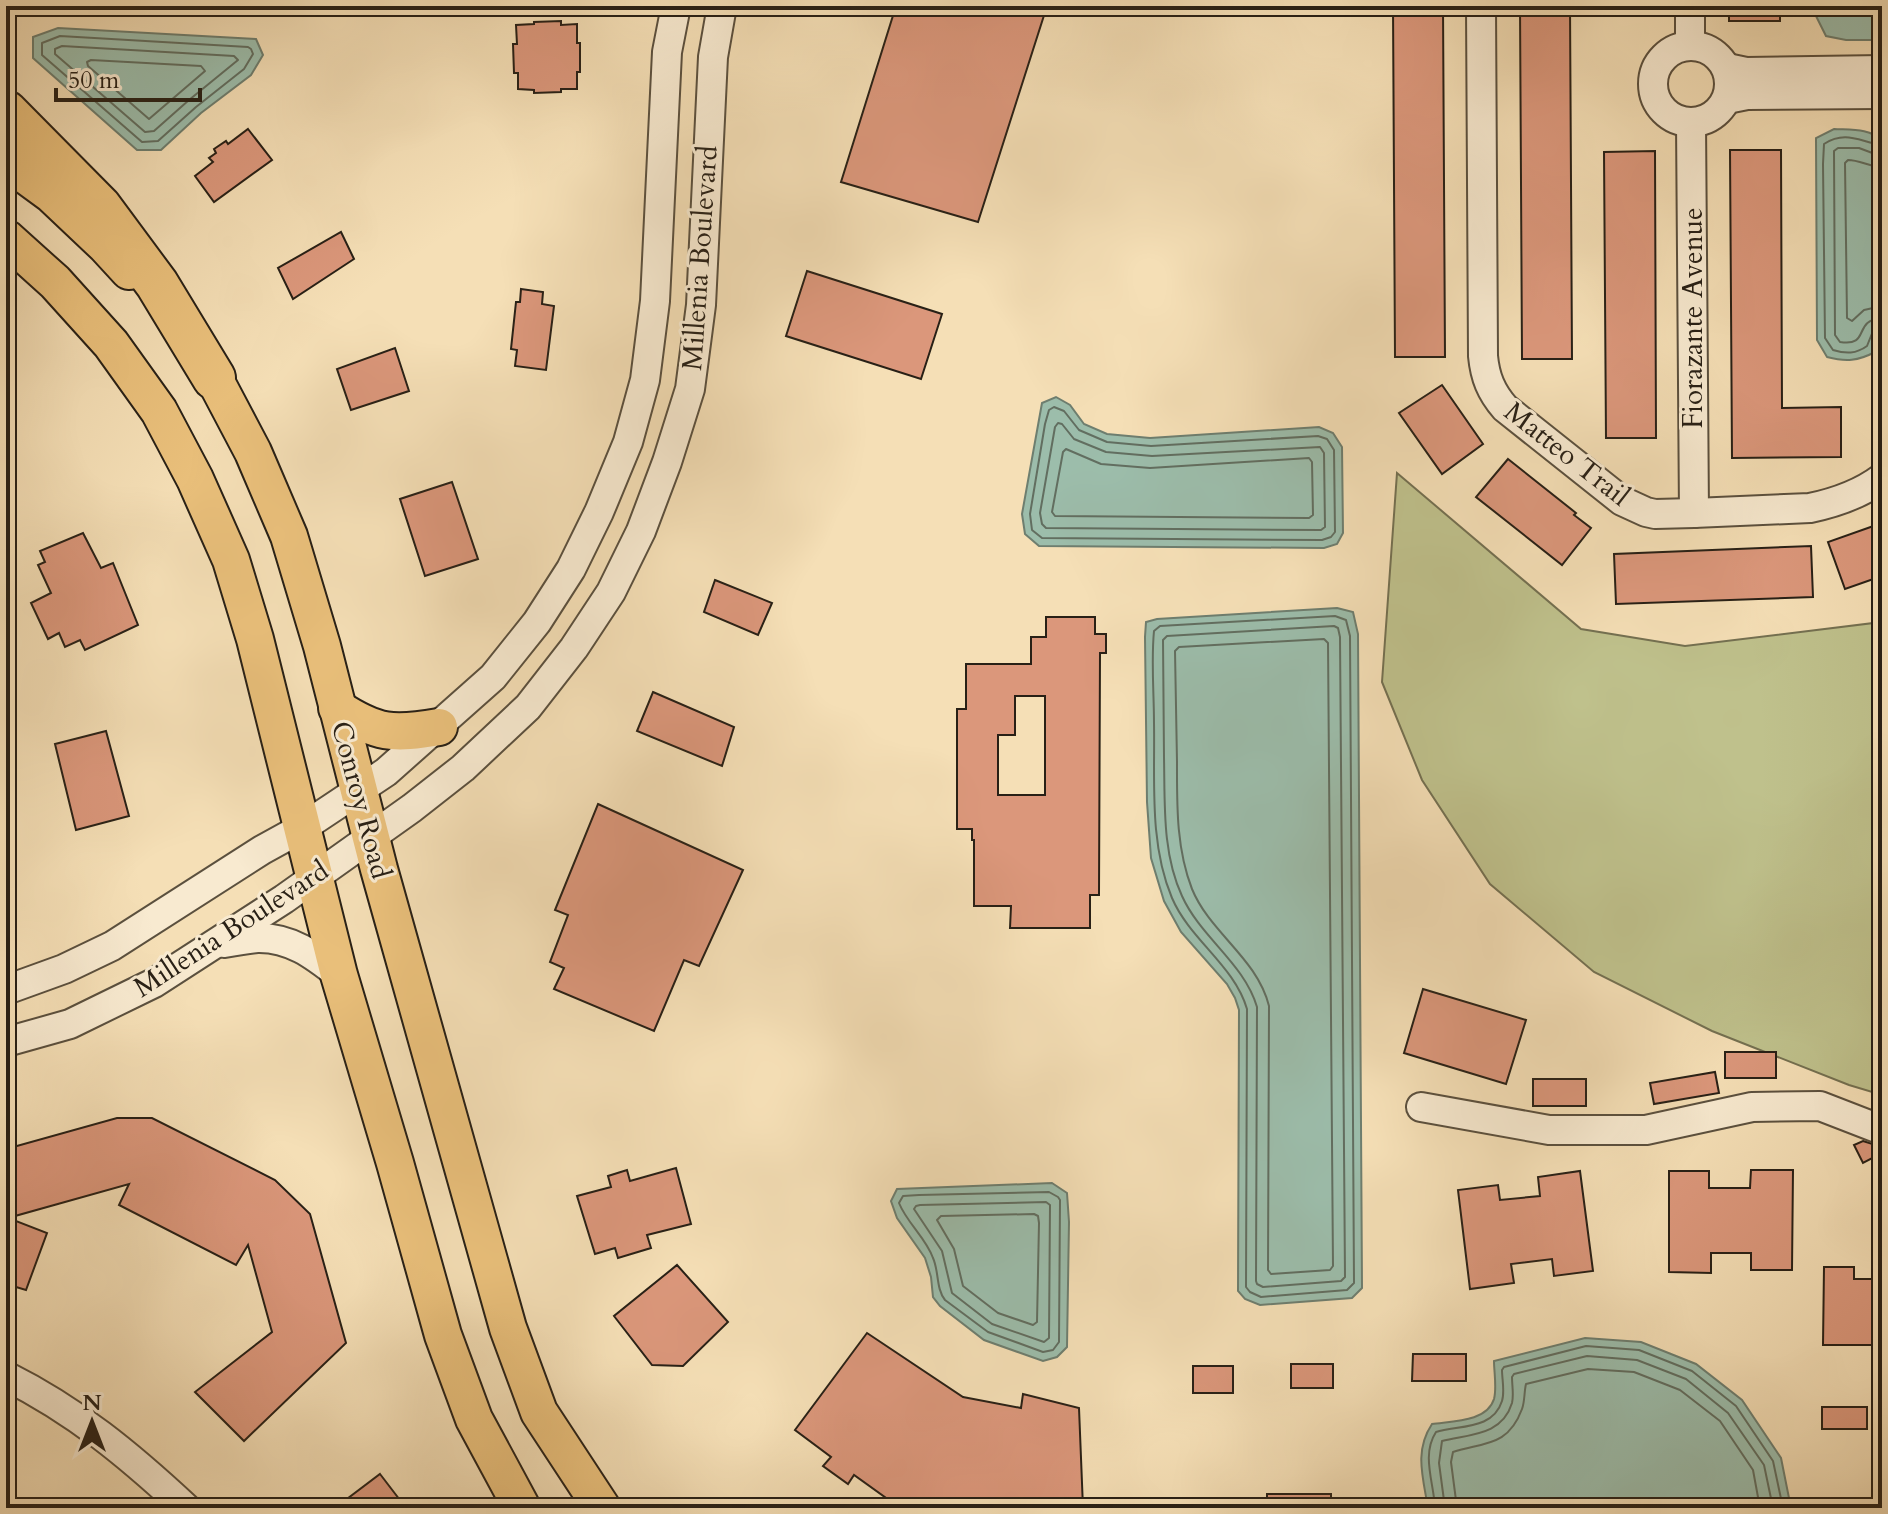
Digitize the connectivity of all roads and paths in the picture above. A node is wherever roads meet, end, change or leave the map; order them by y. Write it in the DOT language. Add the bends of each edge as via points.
graph roads {
  1 [pos="676,6"];
  2 [pos="722,6"];
  3 [pos="1481,6"];
  4 [pos="1690,6"];
  5 [pos="1690,45"];
  6 [pos="1727,68"];
  7 [pos="1882,70"];
  8 [pos="1796,83"];
  9 [pos="1882,94"];
  10 [pos="1727,99"];
  11 [pos="6,112"];
  12 [pos="1691,122"];
  13 [pos="6,161"];
  14 [pos="661,170"];
  15 [pos="707,171"];
  16 [pos="659,208"];
  17 [pos="705,210"];
  18 [pos="6,238"];
  19 [pos="214,378"];
  20 [pos="1882,478"];
  21 [pos="1694,513"];
  22 [pos="337,708"];
  23 [pos="439,727"];
  24 [pos="358,791"];
  25 [pos="302,828"];
  26 [pos="370,837"];
  27 [pos="315,877"];
  28 [pos="215,944"];
  29 [pos="339,975"];
  30 [pos="6,990"];
  31 [pos="6,1042"];
  32 [pos="1421,1107"];
  33 [pos="1882,1130"];
  34 [pos="6,1376"];
  35 [pos="186,1508"];
  36 [pos="522,1508"];
  37 [pos="602,1508"];
  1 -- 14 [label="street, Millenia Boulevard" via="667,52"];
  2 -- 15 [label="street, Millenia Boulevard" via="713,57"];
  3 -- 21 [label="street, Matteo Trail" via="1483,356 1489,385 1505,408 1622,501 1655,514"];
  4 -- 5 [label="street"];
  5 -- 6 [label="street" via="1712,51"];
  5 -- 12 [label="street" via="1662,59 1653,89 1662,109"];
  6 -- 8 [label="street"];
  6 -- 10 [label="street"];
  7 -- 8 [label="street"];
  8 -- 9 [label="street"];
  8 -- 10 [label="street"];
  10 -- 12 [label="street" via="1713,116"];
  11 -- 19 [label="highway" via="100,207 157,284"];
  12 -- 21 [label="street, Fiorazante Avenue"];
  13 -- 19 [label="main road, Conroy Road" via="51,194 106,246 164,308"];
  14 -- 15 [label="street"];
  14 -- 16 [label="street, Millenia Boulevard"];
  15 -- 17 [label="street, Millenia Boulevard"];
  16 -- 17 [label="street"];
  16 -- 23 [label="street, Millenia Boulevard" via="645,380 628,442 599,512 537,622 493,677"];
  17 -- 26 [label="street, Millenia Boulevard" via="690,389 641,531 611,592 528,707 463,768"];
  18 -- 25 [label="main road" via="111,344 159,411 195,479 235,573"];
  19 -- 22 [label="main road, Conroy Road" via="289,536"];
  20 -- 21 [label="street, Matteo Trail" via="1810,508"];
  22 -- 23 [label="main road" via="380,731"];
  22 -- 24 [label="main road, Conroy Road"];
  23 -- 24 [label="street, Millenia Boulevard"];
  24 -- 25 [label="street, Millenia Boulevard"];
  24 -- 26 [label="main road, Conroy Road"];
  25 -- 27 [label="main road"];
  25 -- 30 [label="street, Millenia Boulevard" via="104,950"];
  26 -- 27 [label="street, Millenia Boulevard"];
  26 -- 37 [label="main road, Conroy Road" via="508,1328 539,1412"];
  27 -- 28 [label="street, Millenia Boulevard"];
  27 -- 29 [label="main road"];
  28 -- 29 [label="street" via="259,938 290,943"];
  28 -- 31 [label="street, Millenia Boulevard" via="154,983 70,1024"];
  29 -- 36 [label="main road" via="443,1335 474,1419"];
  32 -- 33 [label="street" via="1549,1130 1646,1130 1752,1107 1820,1106"];
  34 -- 35 [label="street" via="84,1421"];
}
